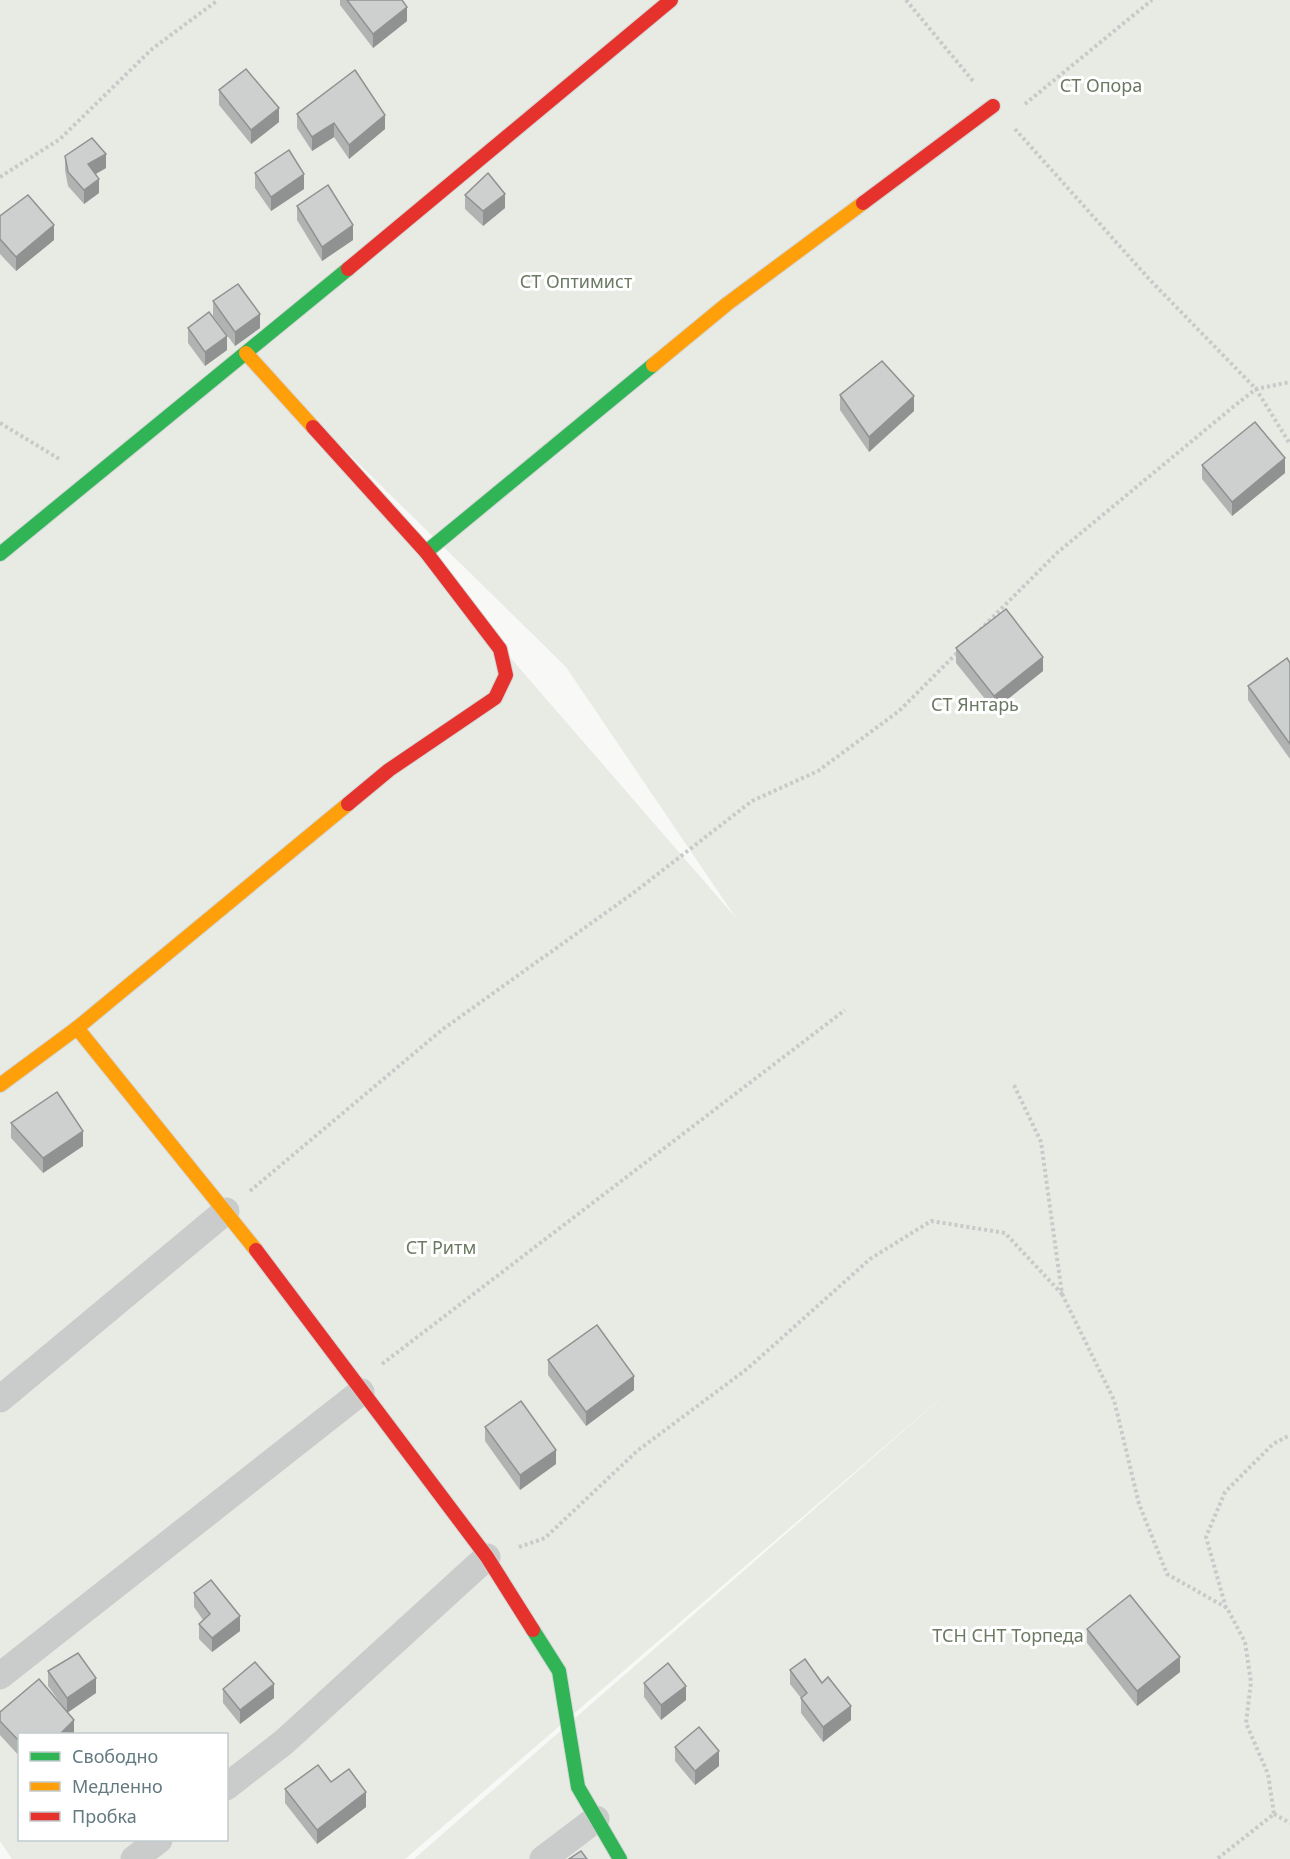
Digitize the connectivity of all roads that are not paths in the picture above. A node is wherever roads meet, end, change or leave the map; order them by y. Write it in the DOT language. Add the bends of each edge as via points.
graph roads {
  1 [pos="671,0"];
  2 [pos="993,106"];
  3 [pos="246,354"];
  4 [pos="426,552"];
  5 [pos="0,554"];
  6 [pos="77,1028"];
  7 [pos="0,1085"];
  8 [pos="226,1211"];
  9 [pos="359,1388"];
  10 [pos="0,1399"];
  11 [pos="486,1557"];
  12 [pos="0,1676"];
  13 [pos="228,1785"];
  14 [pos="596,1819"];
  15 [pos="156,1841"];
  16 [pos="134,1859"];
  17 [pos="543,1859"];
  18 [pos="620,1859"];
  1 -- 3 [label="street"];
  2 -- 4 [label="street" via="727,304"];
  3 -- 4 [label="street"];
  3 -- 5 [label="street"];
  4 -- 6 [label="street" via="500,649 506,675 495,698 389,770"];
  6 -- 7 [label="street"];
  6 -- 8 [label="street"];
  8 -- 9 [label="street"];
  8 -- 10 [label="street"];
  9 -- 11 [label="street"];
  9 -- 12 [label="street"];
  11 -- 13 [label="street" via="284,1742"];
  11 -- 14 [label="street" via="559,1671 578,1786"];
  14 -- 17 [label="street"];
  14 -- 18 [label="street"];
  15 -- 16 [label="street"];
}
